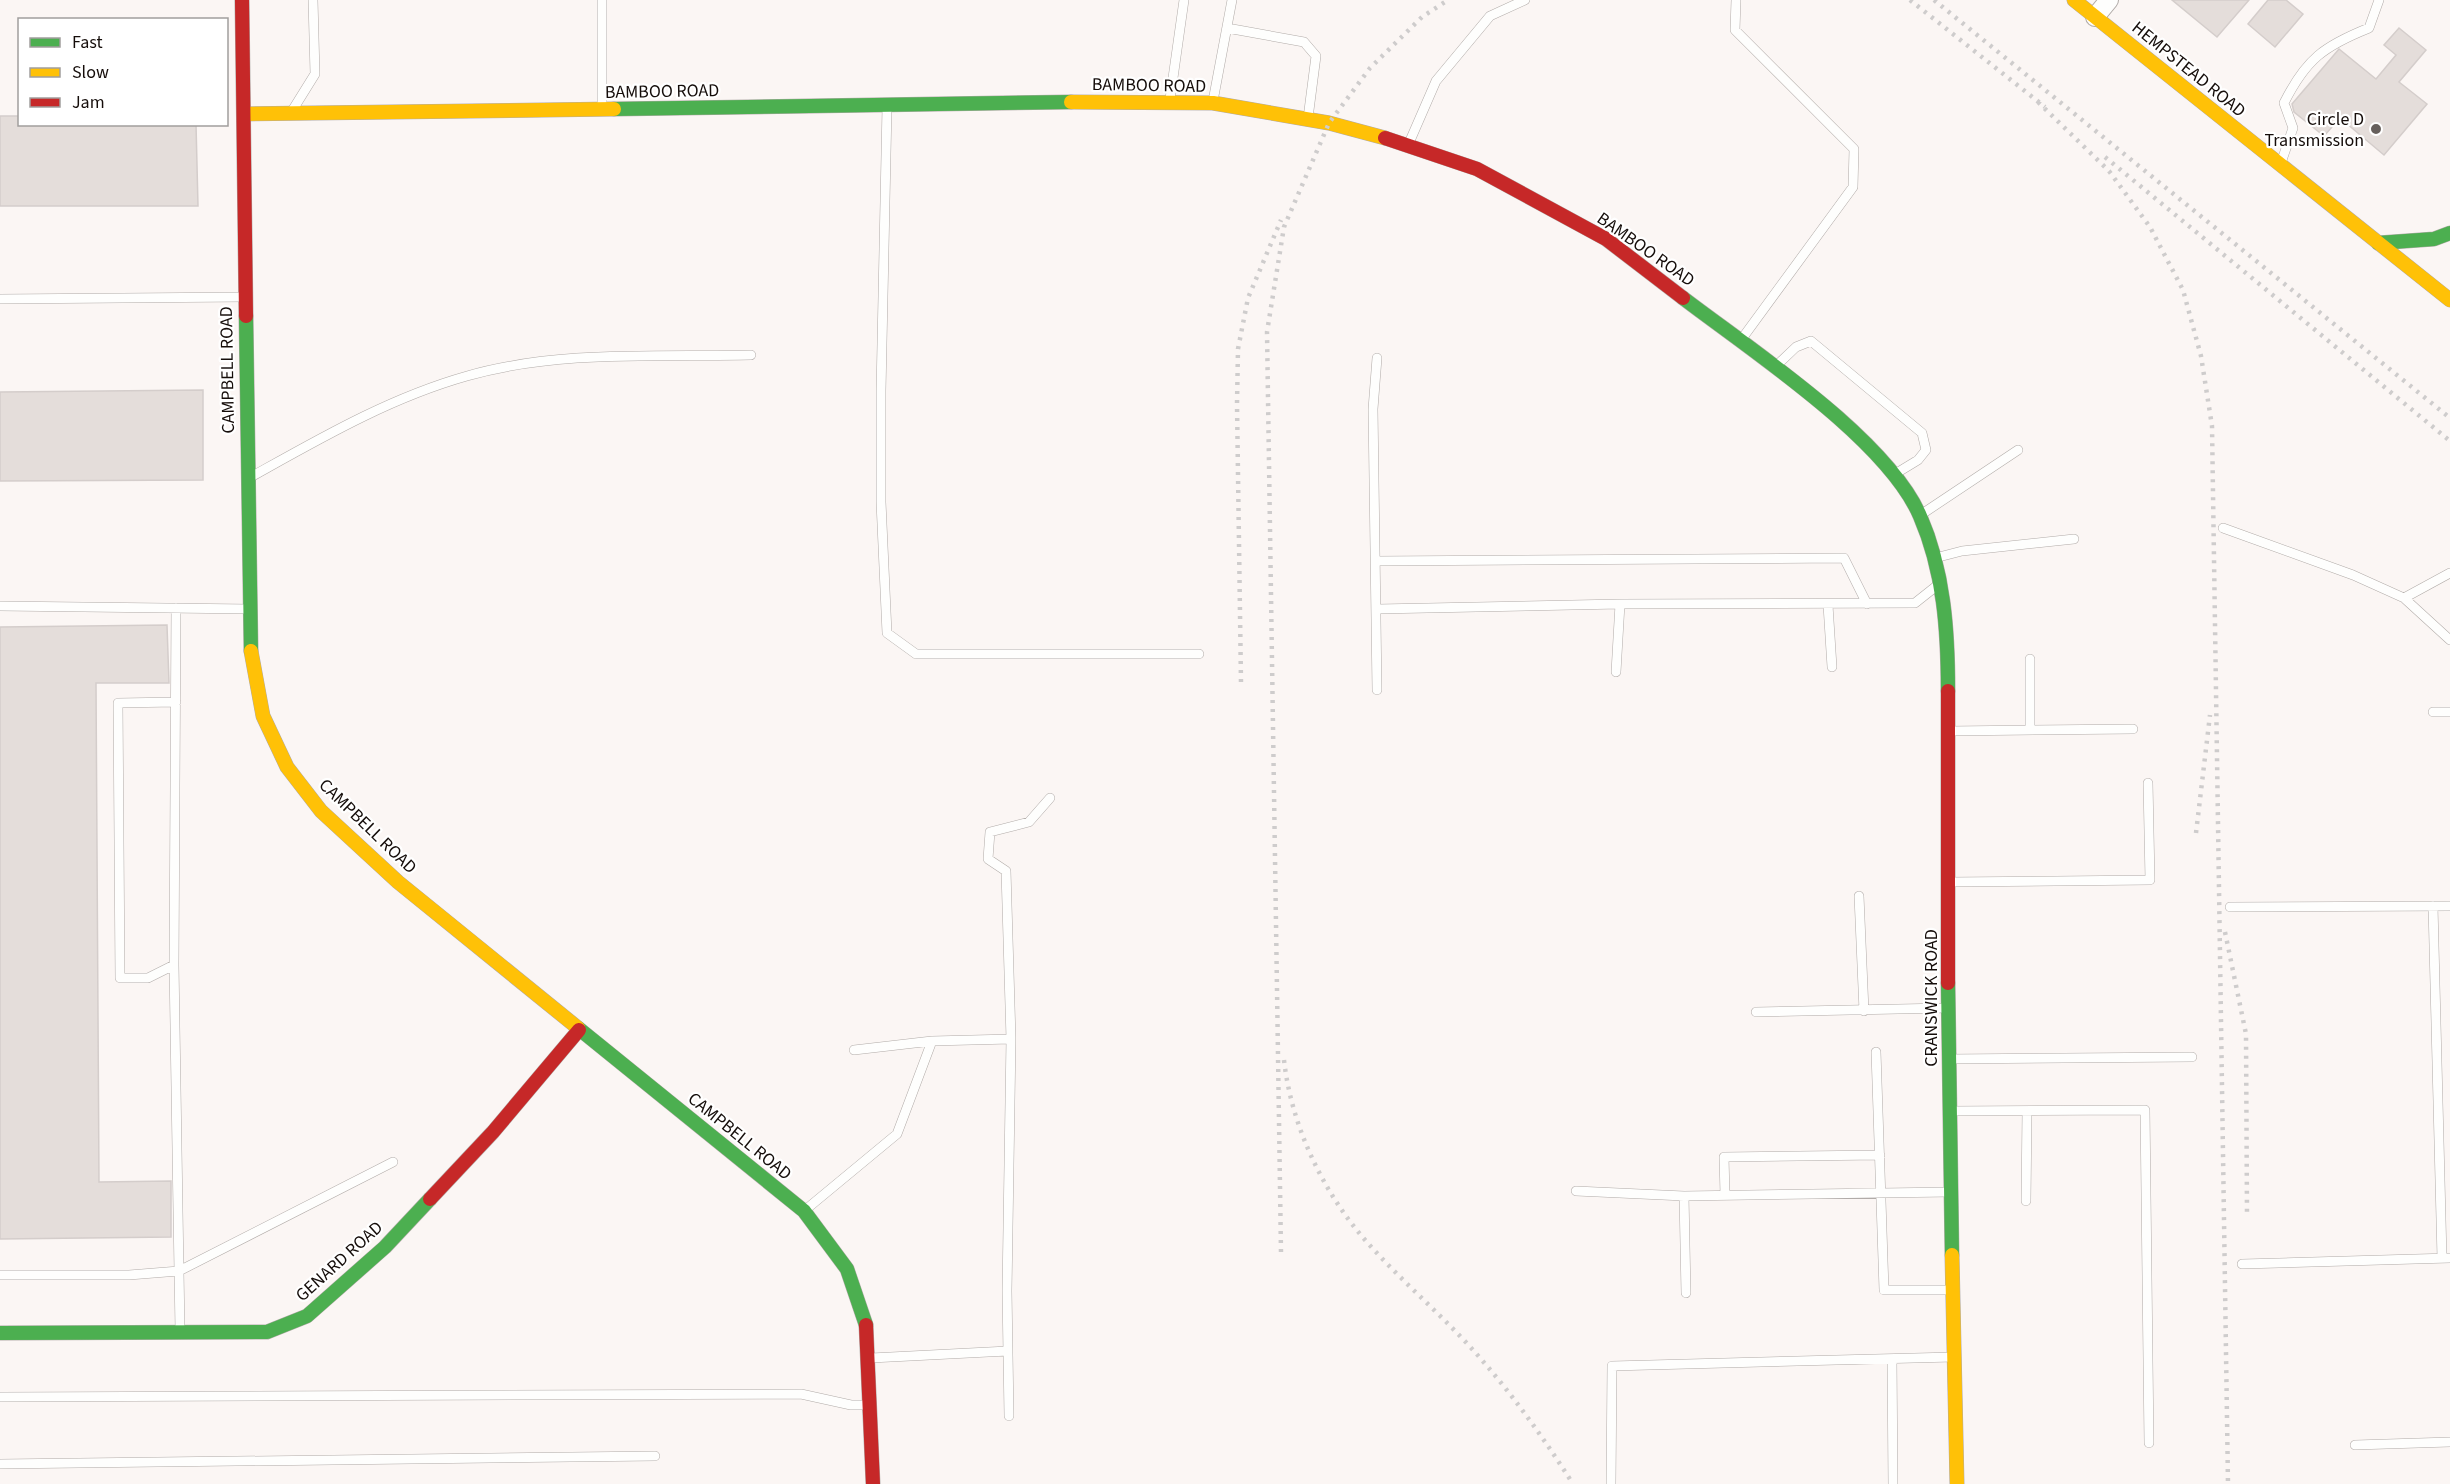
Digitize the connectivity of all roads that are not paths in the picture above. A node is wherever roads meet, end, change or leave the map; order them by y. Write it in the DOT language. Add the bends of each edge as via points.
graph roads {
  1 [pos="242,0"];
  2 [pos="313,0"];
  3 [pos="602,0"];
  4 [pos="1184,0"];
  5 [pos="1232,0"];
  6 [pos="1525,0"];
  7 [pos="1736,0"];
  8 [pos="2074,0"];
  9 [pos="2109,0"];
  10 [pos="2379,0"];
  11 [pos="2095,17"];
  12 [pos="1227,28"];
  13 [pos="1170,101"];
  14 [pos="1213,103"];
  15 [pos="887,104"];
  16 [pos="602,110"];
  17 [pos="244,114"];
  18 [pos="291,114"];
  19 [pos="1308,120"];
  20 [pos="1408,145"];
  21 [pos="2280,165"];
  22 [pos="2450,232"];
  23 [pos="2378,243"];
  24 [pos="244,297"];
  25 [pos="0,299"];
  26 [pos="2450,300"];
  27 [pos="1741,340"];
  28 [pos="751,355"];
  29 [pos="1377,358"];
  30 [pos="1775,367"];
  31 [pos="2018,450"];
  32 [pos="1894,474"];
  33 [pos="247,479"];
  34 [pos="1920,515"];
  35 [pos="2223,528"];
  36 [pos="2074,538"];
  37 [pos="1933,559"];
  38 [pos="1376,561"];
  39 [pos="2450,573"];
  40 [pos="1941,582"];
  41 [pos="2404,598"];
  42 [pos="1620,604"];
  43 [pos="1867,604"];
  44 [pos="1828,605"];
  45 [pos="0,606"];
  46 [pos="176,608"];
  47 [pos="250,609"];
  48 [pos="1378,609"];
  49 [pos="2450,640"];
  50 [pos="1199,654"];
  51 [pos="2030,659"];
  52 [pos="1832,667"];
  53 [pos="1616,672"];
  54 [pos="1377,690"];
  55 [pos="176,702"];
  56 [pos="2433,712"];
  57 [pos="2450,712"];
  58 [pos="2133,729"];
  59 [pos="2030,730"];
  60 [pos="1950,731"];
  61 [pos="2148,783"];
  62 [pos="1050,798"];
  63 [pos="1949,882"];
  64 [pos="1859,896"];
  65 [pos="2433,906"];
  66 [pos="2450,906"];
  67 [pos="2230,907"];
  68 [pos="174,965"];
  69 [pos="1948,1008"];
  70 [pos="1864,1011"];
  71 [pos="1756,1012"];
  72 [pos="579,1030"];
  73 [pos="1011,1039"];
  74 [pos="932,1041"];
  75 [pos="854,1050"];
  76 [pos="1876,1052"];
  77 [pos="2192,1057"];
  78 [pos="1948,1059"];
  79 [pos="2027,1110"];
  80 [pos="1949,1112"];
  81 [pos="1880,1155"];
  82 [pos="393,1162"];
  83 [pos="1576,1191"];
  84 [pos="1950,1192"];
  85 [pos="1882,1193"];
  86 [pos="1725,1195"];
  87 [pos="1684,1196"];
  88 [pos="2026,1201"];
  89 [pos="804,1210"];
  90 [pos="2446,1258"];
  91 [pos="2242,1264"];
  92 [pos="179,1272"];
  93 [pos="0,1275"];
  94 [pos="1952,1290"];
  95 [pos="1686,1293"];
  96 [pos="0,1333"];
  97 [pos="180,1333"];
  98 [pos="1008,1351"];
  99 [pos="1953,1357"];
  100 [pos="871,1358"];
  101 [pos="1892,1359"];
  102 [pos="0,1397"];
  103 [pos="872,1405"];
  104 [pos="1010,1416"];
  105 [pos="2450,1442"];
  106 [pos="2149,1443"];
  107 [pos="2355,1445"];
  108 [pos="655,1456"];
  109 [pos="0,1464"];
  110 [pos="873,1484"];
  111 [pos="1611,1484"];
  112 [pos="1893,1484"];
  113 [pos="1957,1484"];
  1 -- 17 [label="street, CAMPBELL ROAD"];
  2 -- 18 [label="lane" via="315,74"];
  3 -- 16 [label="lane"];
  4 -- 13 [label="lane"];
  5 -- 12 [label="lane"];
  6 -- 20 [label="lane" via="1491,16 1436,81"];
  7 -- 27 [label="lane" via="1735,30 1854,149 1852,188"];
  8 -- 11 [label="street, HEMPSTEAD ROAD"];
  9 -- 11 [label="street"];
  10 -- 21 [label="lane" via="2369,28 2334,41 2298,74 2284,103 2293,128"];
  11 -- 21 [label="street, HEMPSTEAD ROAD"];
  12 -- 14 [label="lane"];
  12 -- 19 [label="lane" via="1304,42 1316,56"];
  13 -- 14 [label="street, BAMBOO ROAD"];
  13 -- 15 [label="street, BAMBOO ROAD"];
  14 -- 19 [label="street, BAMBOO ROAD"];
  15 -- 16 [label="street, BAMBOO ROAD"];
  15 -- 50 [label="lane" via="881,390 887,633 916,654"];
  16 -- 18 [label="street, BAMBOO ROAD"];
  17 -- 18 [label="street, BAMBOO ROAD"];
  17 -- 24 [label="street, CAMPBELL ROAD"];
  19 -- 20 [label="street, BAMBOO ROAD"];
  20 -- 27 [label="street, BAMBOO ROAD" via="1477,169 1606,239"];
  21 -- 23 [label="street, HEMPSTEAD ROAD"];
  22 -- 23 [label="street" via="2434,240"];
  23 -- 26 [label="street, HEMPSTEAD ROAD"];
  24 -- 25 [label="lane"];
  24 -- 33 [label="street, CAMPBELL ROAD"];
  27 -- 30 [label="street, BAMBOO ROAD"];
  28 -- 33 [label="lane" via="570,360 468,376 403,398 340,427"];
  29 -- 38 [label="lane" via="1373,409"];
  30 -- 32 [label="street, BAMBOO ROAD" via="1834,414"];
  30 -- 32 [label="lane" via="1796,347 1811,341 1922,433 1926,450 1918,460"];
  31 -- 34 [label="lane"];
  32 -- 34 [label="street, BAMBOO ROAD"];
  33 -- 47 [label="street, CAMPBELL ROAD"];
  34 -- 37 [label="street, CRANSWICK ROAD"];
  35 -- 41 [label="lane" via="2353,575"];
  36 -- 37 [label="lane" via="1962,551"];
  37 -- 40 [label="street, CRANSWICK ROAD"];
  38 -- 43 [label="lane" via="1844,558"];
  38 -- 48 [label="lane"];
  39 -- 41 [label="lane"];
  40 -- 43 [label="lane" via="1915,603"];
  40 -- 60 [label="street, CRANSWICK ROAD" via="1948,643"];
  41 -- 49 [label="lane"];
  42 -- 44 [label="lane"];
  42 -- 48 [label="lane"];
  42 -- 53 [label="lane"];
  43 -- 44 [label="lane"];
  44 -- 52 [label="lane"];
  45 -- 46 [label="lane"];
  46 -- 47 [label="lane"];
  46 -- 55 [label="lane"];
  47 -- 72 [label="street, CAMPBELL ROAD" via="254,678 263,716 286,767 321,811 398,882"];
  48 -- 54 [label="lane"];
  51 -- 59 [label="lane"];
  55 -- 68 [label="lane"];
  55 -- 68 [label="lane" via="118,703 120,978 148,978"];
  56 -- 57 [label="lane"];
  58 -- 59 [label="lane"];
  59 -- 60 [label="lane"];
  60 -- 63 [label="street, CRANSWICK ROAD"];
  61 -- 63 [label="lane" via="2150,880"];
  62 -- 73 [label="lane" via="1029,822 990,832 988,860 1006,871"];
  63 -- 69 [label="street, CRANSWICK ROAD"];
  64 -- 70 [label="lane"];
  65 -- 66 [label="lane"];
  65 -- 67 [label="lane"];
  65 -- 90 [label="lane"];
  68 -- 92 [label="lane"];
  69 -- 70 [label="lane"];
  69 -- 78 [label="street, CRANSWICK ROAD"];
  70 -- 71 [label="lane"];
  72 -- 89 [label="street, CAMPBELL ROAD"];
  72 -- 97 [label="street, GENARD ROAD" via="493,1132 385,1247 307,1316 267,1332"];
  73 -- 74 [label="lane"];
  73 -- 98 [label="lane"];
  74 -- 75 [label="lane"];
  74 -- 89 [label="lane" via="897,1134"];
  76 -- 81 [label="lane"];
  77 -- 78 [label="lane"];
  78 -- 80 [label="street, CRANSWICK ROAD"];
  79 -- 80 [label="lane"];
  79 -- 88 [label="lane"];
  79 -- 106 [label="lane" via="2145,1110"];
  80 -- 84 [label="street, CRANSWICK ROAD"];
  81 -- 85 [label="lane"];
  81 -- 86 [label="lane" via="1724,1157"];
  82 -- 92 [label="lane"];
  83 -- 87 [label="lane"];
  84 -- 85 [label="lane"];
  84 -- 94 [label="street, CRANSWICK ROAD"];
  85 -- 86 [label="lane"];
  85 -- 94 [label="lane" via="1884,1290"];
  86 -- 87 [label="lane"];
  87 -- 95 [label="lane"];
  89 -- 100 [label="street, CAMPBELL ROAD" via="847,1269 868,1332"];
  90 -- 91 [label="lane"];
  92 -- 93 [label="lane"];
  92 -- 97 [label="lane"];
  94 -- 99 [label="street, CRANSWICK ROAD"];
  96 -- 97 [label="street, GENARD ROAD"];
  98 -- 100 [label="lane"];
  98 -- 104 [label="lane"];
  99 -- 101 [label="lane"];
  99 -- 113 [label="street, CRANSWICK ROAD"];
  100 -- 103 [label="street, CAMPBELL ROAD"];
  101 -- 111 [label="lane" via="1612,1366"];
  101 -- 112 [label="lane"];
  102 -- 103 [label="lane" via="801,1394 851,1405"];
  103 -- 110 [label="street, CAMPBELL ROAD"];
  105 -- 107 [label="lane"];
  108 -- 109 [label="lane"];
}
